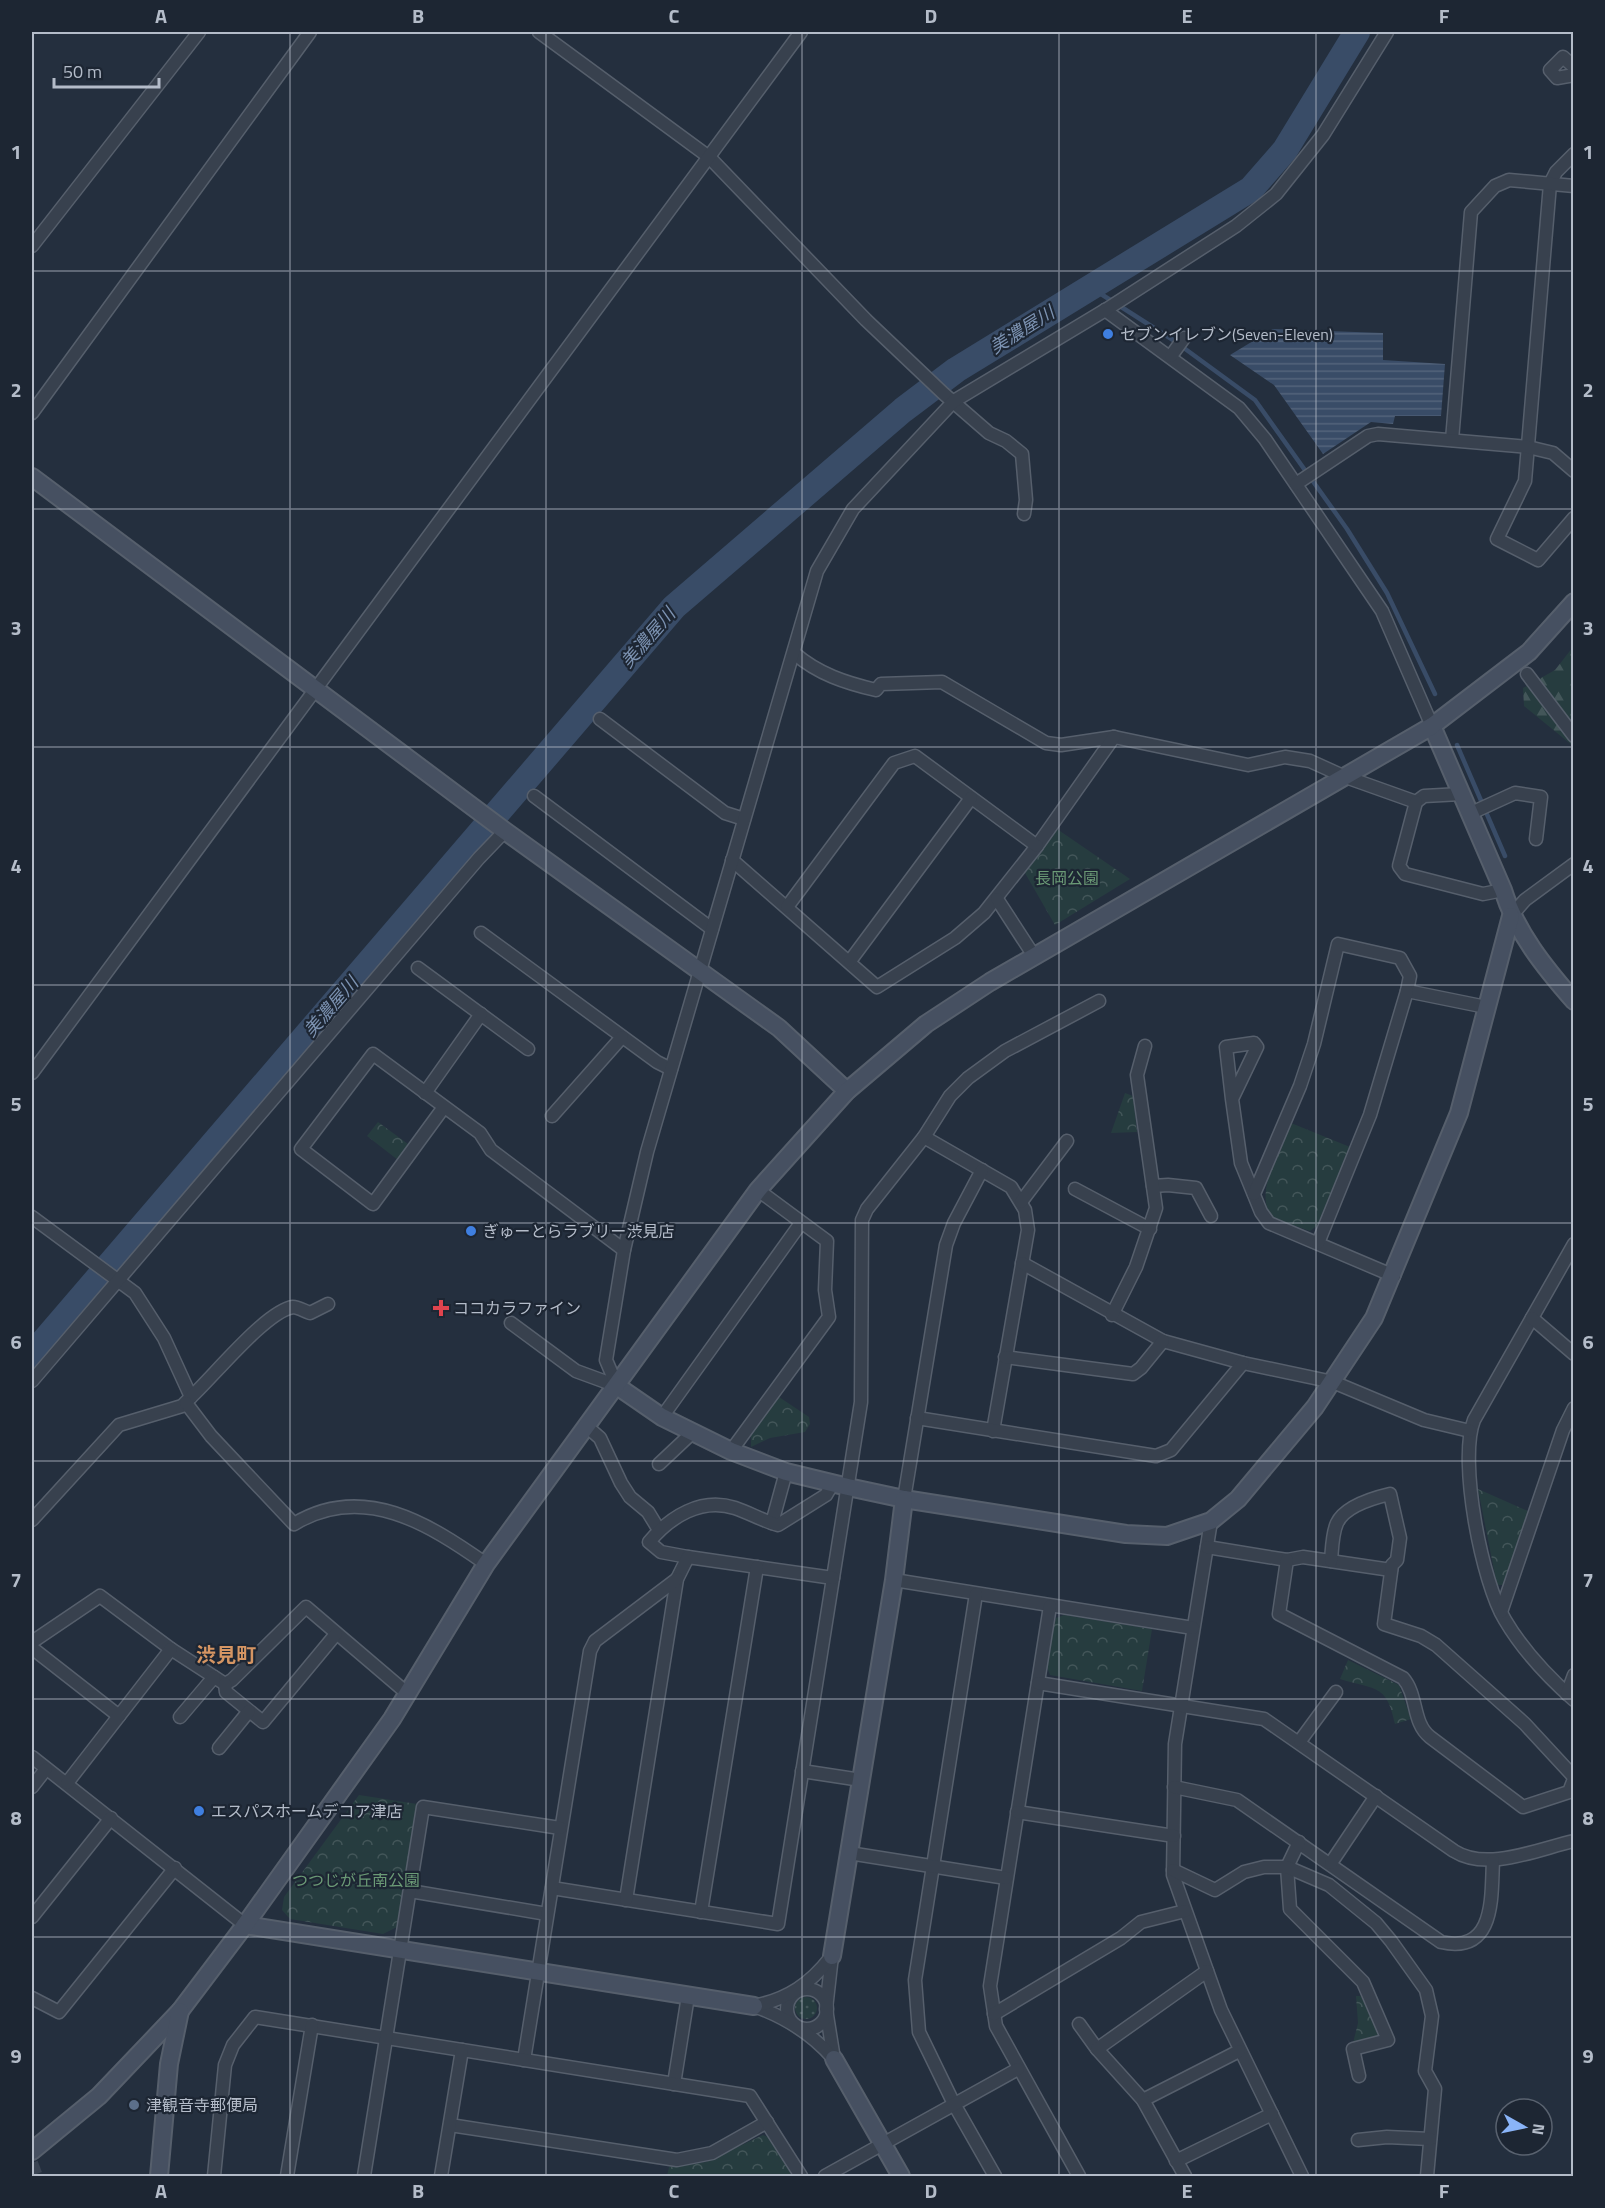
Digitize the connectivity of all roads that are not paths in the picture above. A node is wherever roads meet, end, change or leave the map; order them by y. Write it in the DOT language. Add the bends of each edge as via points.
graph roads {
  1 [pos="200,32"];
  2 [pos="310,32"];
  3 [pos="538,32"];
  4 [pos="801,32"];
  5 [pos="1387,32"];
  6 [pos="1574,67"];
  7 [pos="1574,75"];
  8 [pos="1574,154"];
  9 [pos="709,157"];
  10 [pos="1550,184"];
  11 [pos="1574,186"];
  12 [pos="34,237"];
  13 [pos="1106,309"];
  14 [pos="1184,338"];
  15 [pos="1172,354"];
  16 [pos="949,397"];
  17 [pos="32,413"];
  18 [pos="1452,440"];
  19 [pos="1528,447"];
  20 [pos="1574,471"];
  21 [pos="32,477"];
  22 [pos="1299,482"];
  23 [pos="1024,514"];
  24 [pos="1574,519"];
  25 [pos="1574,602"];
  26 [pos="794,653"];
  27 [pos="1527,674"];
  28 [pos="316,689"];
  29 [pos="600,719"];
  30 [pos="1432,726"];
  31 [pos="1574,736"];
  32 [pos="1114,737"];
  33 [pos="1342,776"];
  34 [pos="1461,794"];
  35 [pos="534,796"];
  36 [pos="971,798"];
  37 [pos="1416,802"];
  38 [pos="1472,812"];
  39 [pos="744,819"];
  40 [pos="505,831"];
  41 [pos="1536,839"];
  42 [pos="1037,846"];
  43 [pos="732,860"];
  44 [pos="1574,864"];
  45 [pos="1503,890"];
  46 [pos="997,899"];
  47 [pos="787,907"];
  48 [pos="1511,916"];
  49 [pos="712,929"];
  50 [pos="481,933"];
  51 [pos="1034,956"];
  52 [pos="850,961"];
  53 [pos="418,968"];
  54 [pos="699,973"];
  55 [pos="1407,991"];
  56 [pos="1099,1001"];
  57 [pos="1574,1002"];
  58 [pos="1486,1007"];
  59 [pos="481,1014"];
  60 [pos="622,1037"];
  61 [pos="1145,1046"];
  62 [pos="528,1048"];
  63 [pos="671,1069"];
  64 [pos="32,1073"];
  65 [pos="847,1091"];
  66 [pos="425,1093"];
  67 [pos="1232,1099"];
  68 [pos="444,1107"];
  69 [pos="552,1116"];
  70 [pos="924,1137"];
  71 [pos="1067,1141"];
  72 [pos="982,1170"];
  73 [pos="1153,1186"];
  74 [pos="1075,1189"];
  75 [pos="758,1190"];
  76 [pos="1254,1194"];
  77 [pos="1021,1202"];
  78 [pos="1210,1216"];
  79 [pos="32,1217"];
  80 [pos="801,1223"];
  81 [pos="1150,1229"];
  82 [pos="1318,1243"];
  83 [pos="1573,1245"];
  84 [pos="624,1250"];
  85 [pos="1022,1263"];
  86 [pos="1394,1276"];
  87 [pos="117,1280"];
  88 [pos="328,1304"];
  89 [pos="1112,1315"];
  90 [pos="1532,1318"];
  91 [pos="511,1323"];
  92 [pos="1163,1341"];
  93 [pos="1574,1354"];
  94 [pos="1005,1357"];
  95 [pos="1243,1363"];
  96 [pos="32,1381"];
  97 [pos="1334,1382"];
  98 [pos="617,1386"];
  99 [pos="188,1400"];
  100 [pos="1574,1408"];
  101 [pos="662,1417"];
  102 [pos="917,1418"];
  103 [pos="585,1425"];
  104 [pos="993,1431"];
  105 [pos="1470,1431"];
  106 [pos="692,1433"];
  107 [pos="731,1451"];
  108 [pos="659,1464"];
  109 [pos="786,1472"];
  110 [pos="841,1485"];
  111 [pos="904,1499"];
  112 [pos="32,1520"];
  113 [pos="1211,1521"];
  114 [pos="772,1523"];
  115 [pos="659,1530"];
  116 [pos="1207,1547"];
  117 [pos="688,1557"];
  118 [pos="1287,1560"];
  119 [pos="1331,1561"];
  120 [pos="486,1564"];
  121 [pos="757,1567"];
  122 [pos="1391,1570"];
  123 [pos="833,1578"];
  124 [pos="677,1579"];
  125 [pos="894,1580"];
  126 [pos="976,1594"];
  127 [pos="1050,1606"];
  128 [pos="1501,1612"];
  129 [pos="1194,1628"];
  130 [pos="336,1634"];
  131 [pos="32,1642"];
  132 [pos="32,1648"];
  133 [pos="171,1649"];
  134 [pos="1574,1675"];
  135 [pos="219,1680"];
  136 [pos="1038,1683"];
  137 [pos="1336,1692"];
  138 [pos="408,1694"];
  139 [pos="1570,1697"];
  140 [pos="1182,1704"];
  141 [pos="249,1711"];
  142 [pos="119,1716"];
  143 [pos="180,1717"];
  144 [pos="1300,1741"];
  145 [pos="219,1749"];
  146 [pos="32,1757"];
  147 [pos="46,1769"];
  148 [pos="802,1771"];
  149 [pos="1574,1778"];
  150 [pos="861,1780"];
  151 [pos="67,1783"];
  152 [pos="32,1787"];
  153 [pos="1174,1787"];
  154 [pos="1376,1796"];
  155 [pos="1017,1812"];
  156 [pos="111,1818"];
  157 [pos="560,1828"];
  158 [pos="1174,1836"];
  159 [pos="1574,1841"];
  160 [pos="1299,1842"];
  161 [pos="849,1854"];
  162 [pos="1492,1861"];
  163 [pos="1331,1863"];
  164 [pos="931,1867"];
  165 [pos="1287,1867"];
  166 [pos="175,1868"];
  167 [pos="1173,1870"];
  168 [pos="1006,1878"];
  169 [pos="552,1888"];
  170 [pos="410,1891"];
  171 [pos="626,1900"];
  172 [pos="1185,1911"];
  173 [pos="701,1912"];
  174 [pos="547,1914"];
  175 [pos="32,1917"];
  176 [pos="245,1925"];
  177 [pos="400,1950"];
  178 [pos="832,1956"];
  179 [pos="1206,1971"];
  180 [pos="538,1974"];
  181 [pos="798,1990"];
  182 [pos="688,1996"];
  183 [pos="32,1998"];
  184 [pos="754,2006"];
  185 [pos="826,2009"];
  186 [pos="180,2011"];
  187 [pos="994,2014"];
  188 [pos="1079,2024"];
  189 [pos="312,2025"];
  190 [pos="796,2027"];
  191 [pos="387,2037"];
  192 [pos="1097,2049"];
  193 [pos="462,2050"];
  194 [pos="1239,2050"];
  195 [pos="834,2059"];
  196 [pos="524,2060"];
  197 [pos="1018,2069"];
  198 [pos="1359,2076"];
  199 [pos="674,2084"];
  200 [pos="1143,2100"];
  201 [pos="954,2104"];
  202 [pos="1272,2114"];
  203 [pos="767,2122"];
  204 [pos="450,2125"];
  205 [pos="1430,2139"];
  206 [pos="1358,2140"];
  207 [pos="883,2145"];
  208 [pos="32,2151"];
  209 [pos="1176,2161"];
  210 [pos="159,2176"];
  211 [pos="214,2176"];
  212 [pos="287,2176"];
  213 [pos="364,2176"];
  214 [pos="441,2176"];
  215 [pos="801,2176"];
  216 [pos="825,2176"];
  217 [pos="901,2176"];
  218 [pos="995,2176"];
  219 [pos="1079,2176"];
  220 [pos="1185,2176"];
  221 [pos="1300,2176"];
  222 [pos="1427,2176"];
  1 -- 12 [label="street"];
  2 -- 17 [label="street"];
  3 -- 9 [label="street"];
  4 -- 9 [label="street"];
  5 -- 13 [label="street" via="1323,135 1276,194 1236,226"];
  6 -- 7 [label="street" via="1563,57 1550,70 1557,78"];
  8 -- 10 [label="street"];
  9 -- 16 [label="street"];
  9 -- 28 [label="street"];
  10 -- 11 [label="street"];
  10 -- 18 [label="street" via="1509,180 1495,186 1471,212"];
  10 -- 19 [label="street"];
  13 -- 15 [label="street"];
  13 -- 16 [label="street"];
  14 -- 15 [label="street"];
  15 -- 22 [label="street" via="1239,408"];
  16 -- 23 [label="street" via="989,433 1022,454"];
  16 -- 26 [label="street" via="840,526 817,571"];
  18 -- 19 [label="street"];
  18 -- 22 [label="street" via="1368,436"];
  19 -- 20 [label="street" via="1553,453"];
  19 -- 24 [label="street" via="1522,492 1497,538 1538,560"];
  21 -- 28 [label="street"];
  22 -- 30 [label="street" via="1382,611"];
  25 -- 30 [label="street" via="1529,652"];
  26 -- 32 [label="street" via="839,680 876,690 880,684 942,682 1046,743 1061,745"];
  26 -- 39 [label="street"];
  27 -- 31 [label="street"];
  28 -- 40 [label="street"];
  28 -- 64 [label="street"];
  29 -- 39 [label="street" via="725,813"];
  30 -- 33 [label="street"];
  30 -- 34 [label="street"];
  32 -- 33 [label="street" via="1248,765 1285,758 1310,761"];
  32 -- 42 [label="street"];
  33 -- 37 [label="street"];
  33 -- 51 [label="street"];
  34 -- 37 [label="street" via="1424,796"];
  34 -- 38 [label="street"];
  35 -- 49 [label="street"];
  36 -- 42 [label="street"];
  36 -- 47 [label="street" via="915,756 894,763"];
  36 -- 52 [label="street"];
  37 -- 45 [label="street" via="1399,866 1405,874 1483,894"];
  38 -- 41 [label="street" via="1515,793 1541,797"];
  38 -- 45 [label="street"];
  39 -- 43 [label="street"];
  40 -- 54 [label="street"];
  40 -- 87 [label="street"];
  42 -- 46 [label="street"];
  43 -- 47 [label="street"];
  43 -- 49 [label="street"];
  44 -- 48 [label="street" via="1525,900"];
  45 -- 48 [label="street"];
  46 -- 51 [label="street"];
  46 -- 52 [label="street" via="955,938 877,987"];
  47 -- 52 [label="street"];
  48 -- 57 [label="street"];
  48 -- 58 [label="street"];
  49 -- 54 [label="street"];
  50 -- 60 [label="street"];
  51 -- 65 [label="street" via="926,1024"];
  53 -- 59 [label="street"];
  54 -- 63 [label="street"];
  54 -- 65 [label="street" via="779,1028"];
  55 -- 58 [label="street"];
  55 -- 76 [label="street" via="1410,976 1400,958 1338,944 1300,1086"];
  55 -- 82 [label="street" via="1370,1115"];
  56 -- 70 [label="street" via="990,1060 950,1096"];
  58 -- 86 [label="street" via="1459,1113"];
  59 -- 62 [label="street"];
  59 -- 66 [label="street"];
  60 -- 63 [label="street"];
  60 -- 69 [label="street"];
  61 -- 73 [label="street" via="1137,1075"];
  63 -- 84 [label="street"];
  65 -- 75 [label="street"];
  66 -- 68 [label="street"];
  66 -- 68 [label="street" via="373,1054 301,1149 373,1204"];
  67 -- 76 [label="street" via="1241,1163"];
  68 -- 84 [label="street" via="480,1133 491,1150"];
  70 -- 72 [label="street"];
  70 -- 110 [label="street" via="862,1220 863,1384"];
  71 -- 77 [label="street"];
  72 -- 77 [label="street" via="1011,1187"];
  72 -- 102 [label="street" via="946,1245"];
  73 -- 78 [label="street" via="1196,1188"];
  73 -- 81 [label="street" via="1156,1208"];
  74 -- 81 [label="street"];
  75 -- 80 [label="street"];
  75 -- 98 [label="street"];
  76 -- 82 [label="street" via="1269,1223"];
  77 -- 85 [label="street" via="1028,1230"];
  79 -- 87 [label="street"];
  80 -- 101 [label="street"];
  80 -- 107 [label="street" via="826,1241 829,1317"];
  81 -- 89 [label="street"];
  82 -- 86 [label="street"];
  83 -- 90 [label="street"];
  84 -- 98 [label="street" via="606,1360"];
  85 -- 89 [label="street"];
  85 -- 94 [label="street"];
  86 -- 97 [label="street" via="1374,1318"];
  87 -- 96 [label="street"];
  87 -- 99 [label="street" via="135,1293 164,1338"];
  88 -- 99 [label="street" via="310,1313 295,1307 264,1322"];
  89 -- 92 [label="street"];
  90 -- 93 [label="street"];
  90 -- 105 [label="street"];
  91 -- 98 [label="street" via="576,1371"];
  92 -- 94 [label="street" via="1133,1374"];
  92 -- 95 [label="street"];
  94 -- 104 [label="street"];
  95 -- 97 [label="street"];
  95 -- 104 [label="street" via="1171,1450 1156,1456"];
  97 -- 105 [label="street" via="1424,1420"];
  97 -- 113 [label="street" via="1238,1498"];
  98 -- 101 [label="street"];
  98 -- 103 [label="street"];
  99 -- 112 [label="street" via="119,1425"];
  99 -- 120 [label="street" via="211,1436 294,1524 321,1511 382,1508 441,1533"];
  100 -- 128 [label="street"];
  101 -- 106 [label="street"];
  102 -- 104 [label="street"];
  102 -- 111 [label="street"];
  103 -- 115 [label="street" via="600,1438 621,1483"];
  103 -- 120 [label="street"];
  105 -- 128 [label="street" via="1470,1491 1488,1576"];
  106 -- 107 [label="street"];
  106 -- 108 [label="street"];
  107 -- 109 [label="street"];
  109 -- 110 [label="street"];
  109 -- 114 [label="street"];
  110 -- 111 [label="street"];
  110 -- 114 [label="street" via="778,1525"];
  110 -- 123 [label="street"];
  111 -- 113 [label="street" via="1126,1534 1167,1536"];
  111 -- 125 [label="street"];
  113 -- 116 [label="street"];
  114 -- 115 [label="street" via="733,1508 708,1505 685,1511"];
  115 -- 117 [label="street" via="649,1542 661,1552"];
  116 -- 118 [label="street"];
  116 -- 129 [label="street"];
  117 -- 121 [label="street"];
  117 -- 124 [label="street"];
  118 -- 119 [label="street" via="1303,1557"];
  118 -- 149 [label="street" via="1279,1614 1403,1678 1422,1729 1430,1737 1523,1807 1569,1792"];
  119 -- 122 [label="street"];
  119 -- 122 [label="street" via="1339,1520 1373,1498 1390,1494 1400,1538 1397,1560"];
  120 -- 138 [label="street"];
  121 -- 123 [label="street"];
  121 -- 173 [label="street"];
  122 -- 149 [label="street" via="1384,1624 1436,1645 1525,1724"];
  123 -- 148 [label="street"];
  124 -- 157 [label="street" via="592,1645"];
  124 -- 171 [label="street"];
  125 -- 126 [label="street"];
  125 -- 150 [label="street"];
  126 -- 127 [label="street"];
  126 -- 164 [label="street"];
  127 -- 129 [label="street"];
  127 -- 136 [label="street"];
  128 -- 139 [label="street" via="1513,1632"];
  129 -- 140 [label="street"];
  130 -- 135 [label="street" via="306,1607 232,1680"];
  130 -- 138 [label="street"];
  130 -- 141 [label="street" via="263,1722"];
  131 -- 133 [label="street" via="99,1596"];
  132 -- 142 [label="street"];
  133 -- 135 [label="street"];
  133 -- 142 [label="street"];
  134 -- 139 [label="street"];
  135 -- 141 [label="street" via="226,1692"];
  135 -- 143 [label="street"];
  136 -- 140 [label="street"];
  136 -- 155 [label="street"];
  137 -- 144 [label="street"];
  138 -- 176 [label="street"];
  140 -- 144 [label="street" via="1260,1717"];
  140 -- 153 [label="street"];
  141 -- 145 [label="street"];
  142 -- 151 [label="street"];
  144 -- 154 [label="street"];
  146 -- 147 [label="street"];
  147 -- 151 [label="street"];
  147 -- 152 [label="street"];
  148 -- 150 [label="street"];
  148 -- 173 [label="street" via="778,1924"];
  150 -- 161 [label="street"];
  151 -- 156 [label="street"];
  153 -- 158 [label="street"];
  153 -- 160 [label="street" via="1237,1800"];
  154 -- 162 [label="street" via="1460,1855"];
  154 -- 163 [label="street"];
  155 -- 158 [label="street"];
  155 -- 168 [label="street"];
  156 -- 166 [label="street"];
  156 -- 175 [label="street"];
  157 -- 169 [label="street"];
  157 -- 170 [label="street" via="423,1807"];
  158 -- 167 [label="street"];
  159 -- 162 [label="street"];
  160 -- 163 [label="street"];
  160 -- 165 [label="street"];
  161 -- 164 [label="street"];
  161 -- 178 [label="street"];
  162 -- 163 [label="street" via="1488,1922 1474,1938 1458,1944 1441,1942"];
  164 -- 168 [label="street"];
  164 -- 201 [label="street" via="915,1980 919,2032"];
  165 -- 167 [label="street" via="1244,1872 1215,1890"];
  165 -- 198 [label="street" via="1290,1910 1363,1982 1388,2040 1353,2049"];
  165 -- 205 [label="street" via="1329,1885 1376,1923 1426,1990 1432,2016 1425,2071 1435,2089"];
  166 -- 176 [label="street"];
  166 -- 183 [label="street" via="59,2012"];
  167 -- 172 [label="street"];
  168 -- 187 [label="street" via="990,1986"];
  169 -- 171 [label="street"];
  169 -- 174 [label="street"];
  170 -- 174 [label="street"];
  170 -- 177 [label="street"];
  171 -- 173 [label="street"];
  172 -- 179 [label="street"];
  172 -- 187 [label="street" via="1141,1922"];
  174 -- 180 [label="street"];
  176 -- 177 [label="street"];
  176 -- 186 [label="street"];
  177 -- 180 [label="street"];
  177 -- 191 [label="street"];
  178 -- 181 [label="street"];
  178 -- 185 [label="street"];
  179 -- 192 [label="street"];
  179 -- 194 [label="street"];
  180 -- 182 [label="street"];
  180 -- 196 [label="street"];
  181 -- 184 [label="street"];
  181 -- 185 [label="street" via="810,1988 820,1992"];
  181 -- 190 [label="street" via="787,2008"];
  182 -- 184 [label="street"];
  182 -- 199 [label="street"];
  184 -- 190 [label="street"];
  185 -- 190 [label="street" via="818,2025 810,2029"];
  185 -- 195 [label="street"];
  186 -- 208 [label="street" via="99,2096"];
  186 -- 210 [label="street" via="169,2064"];
  187 -- 197 [label="street"];
  188 -- 192 [label="street"];
  189 -- 191 [label="street"];
  189 -- 211 [label="street" via="255,2017 233,2045 225,2065"];
  189 -- 212 [label="street"];
  190 -- 195 [label="street"];
  191 -- 193 [label="street"];
  191 -- 213 [label="street"];
  192 -- 200 [label="street"];
  193 -- 196 [label="street"];
  193 -- 204 [label="street"];
  194 -- 200 [label="street"];
  194 -- 202 [label="street"];
  195 -- 207 [label="street"];
  196 -- 199 [label="street"];
  197 -- 201 [label="street"];
  197 -- 219 [label="street"];
  199 -- 203 [label="street" via="750,2096"];
  200 -- 209 [label="street"];
  201 -- 207 [label="street"];
  201 -- 218 [label="street"];
  202 -- 209 [label="street"];
  202 -- 221 [label="street"];
  203 -- 204 [label="street" via="712,2153 676,2160"];
  203 -- 215 [label="street"];
  204 -- 214 [label="street"];
  205 -- 206 [label="street"];
  205 -- 222 [label="street"];
  207 -- 216 [label="street"];
  207 -- 217 [label="street"];
  209 -- 220 [label="street"];
}
